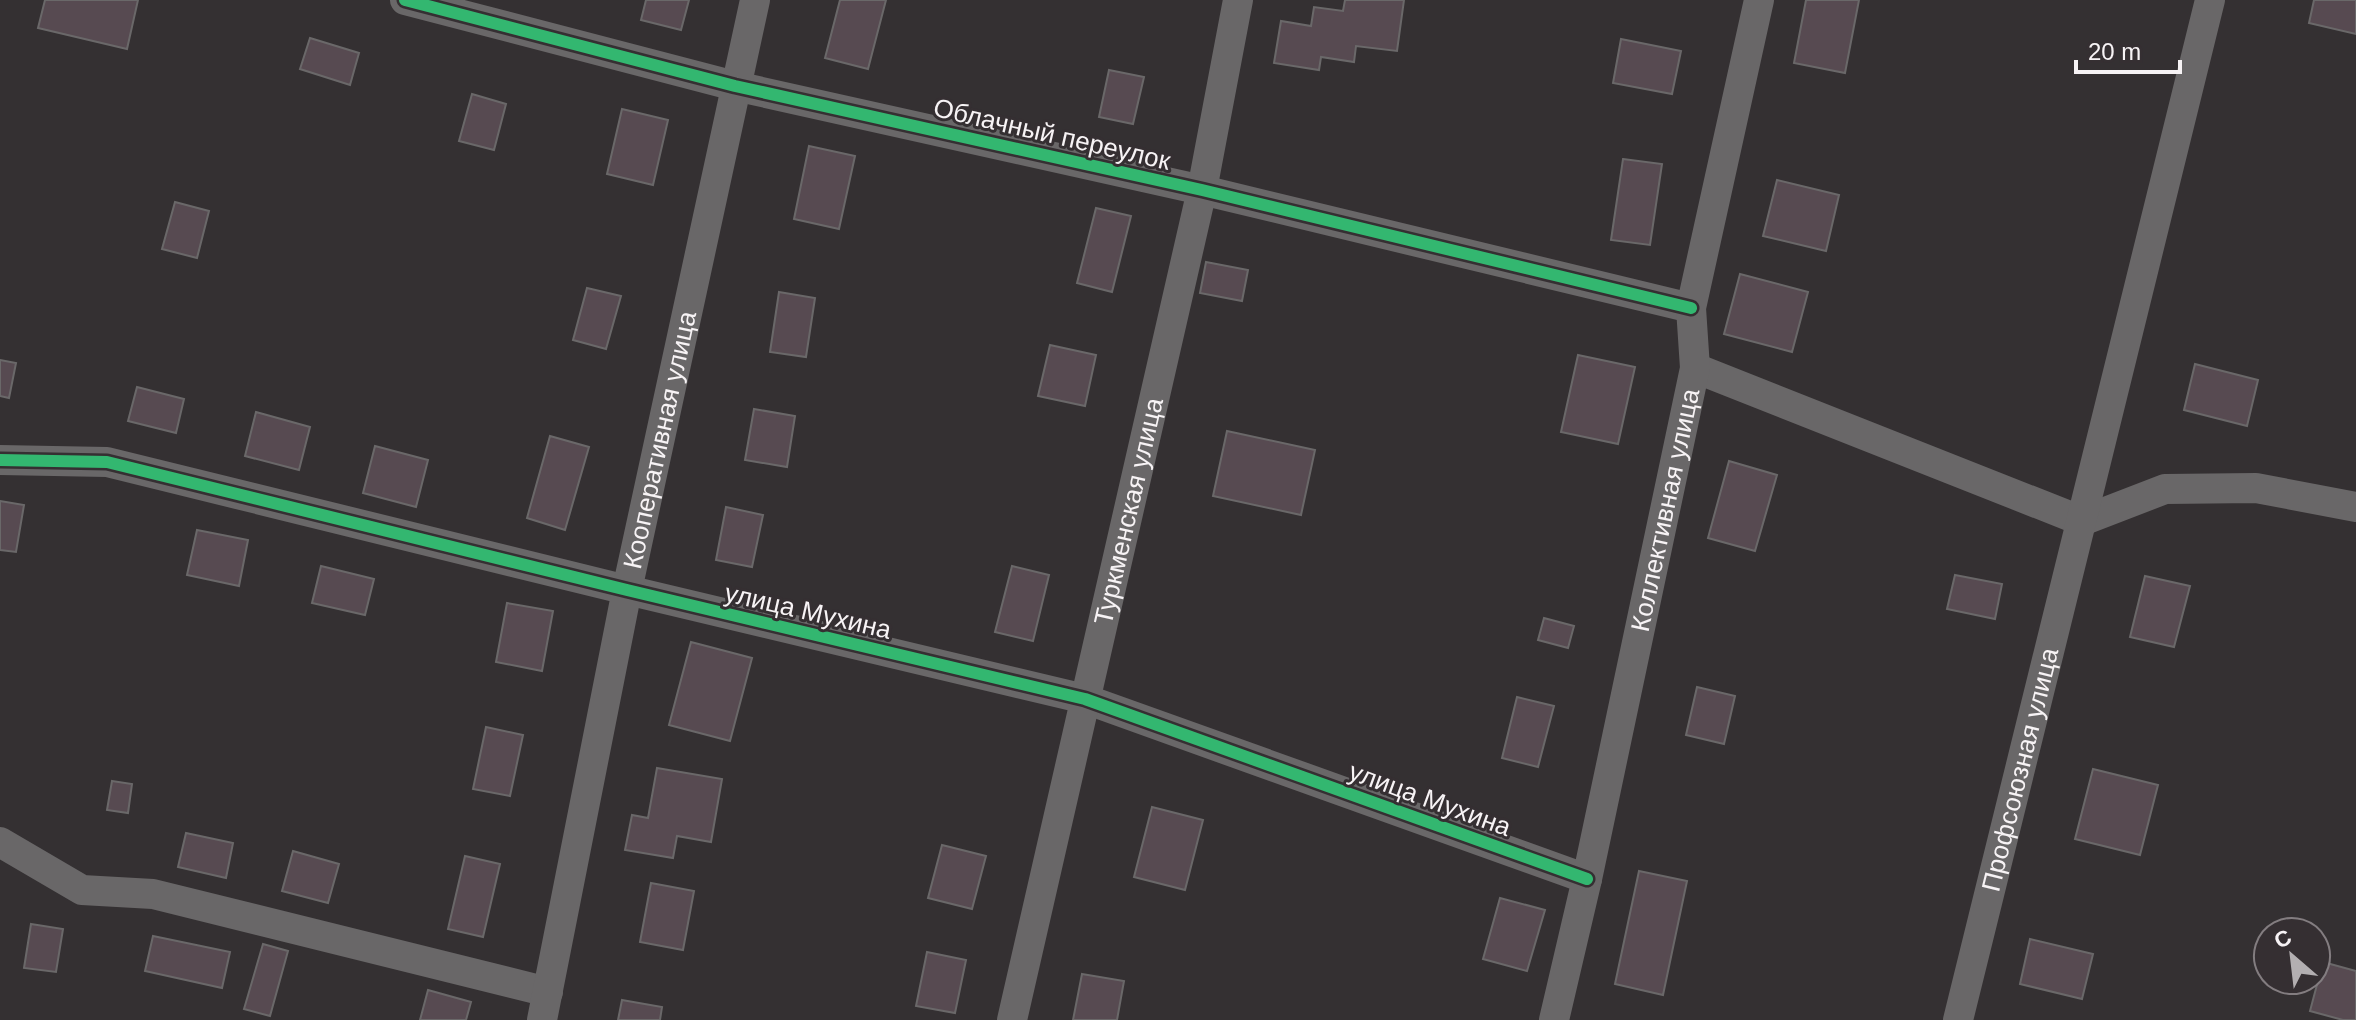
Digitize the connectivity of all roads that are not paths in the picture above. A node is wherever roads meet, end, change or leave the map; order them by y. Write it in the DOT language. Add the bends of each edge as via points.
graph roads {
  1 [pos="405,0"];
  2 [pos="755,0"];
  3 [pos="1238,0"];
  4 [pos="1759,0"];
  5 [pos="2210,0"];
  6 [pos="735,86"];
  7 [pos="1202,190"];
  8 [pos="1691,308"];
  9 [pos="1695,368"];
  10 [pos="0,460"];
  11 [pos="2356,507"];
  12 [pos="2082,521"];
  13 [pos="627,590"];
  14 [pos="1085,699"];
  15 [pos="0,842"];
  16 [pos="1587,879"];
  17 [pos="545,1006"];
  18 [pos="1012,1020"];
  19 [pos="1554,1020"];
  20 [pos="1958,1020"];
  1 -- 6 [label="street, Облачный переулок"];
  2 -- 6 [label="street, Кооперативная улица"];
  3 -- 7 [label="street, Туркменская улица"];
  4 -- 8 [label="street, Коллективная улица"];
  5 -- 12 [label="street, Профсоюзная улица"];
  6 -- 7 [label="street, Облачный переулок"];
  6 -- 13 [label="street, Кооперативная улица"];
  7 -- 8 [label="street, Облачный переулок"];
  7 -- 14 [label="street, Туркменская улица"];
  8 -- 9 [label="street, Коллективная улица"];
  9 -- 12 [label="street"];
  9 -- 16 [label="street, Коллективная улица"];
  10 -- 13 [label="street, улица Мухина" via="107,462"];
  11 -- 12 [label="street" via="2256,488 2165,489"];
  12 -- 20 [label="street, Профсоюзная улица"];
  13 -- 14 [label="street, улица Мухина"];
  13 -- 17 [label="street, Кооперативная улица"];
  14 -- 16 [label="street, улица Мухина"];
  14 -- 18 [label="street, Туркменская улица"];
  15 -- 17 [label="street" via="82,890 153,894"];
  16 -- 19 [label="street, Коллективная улица"];
}
